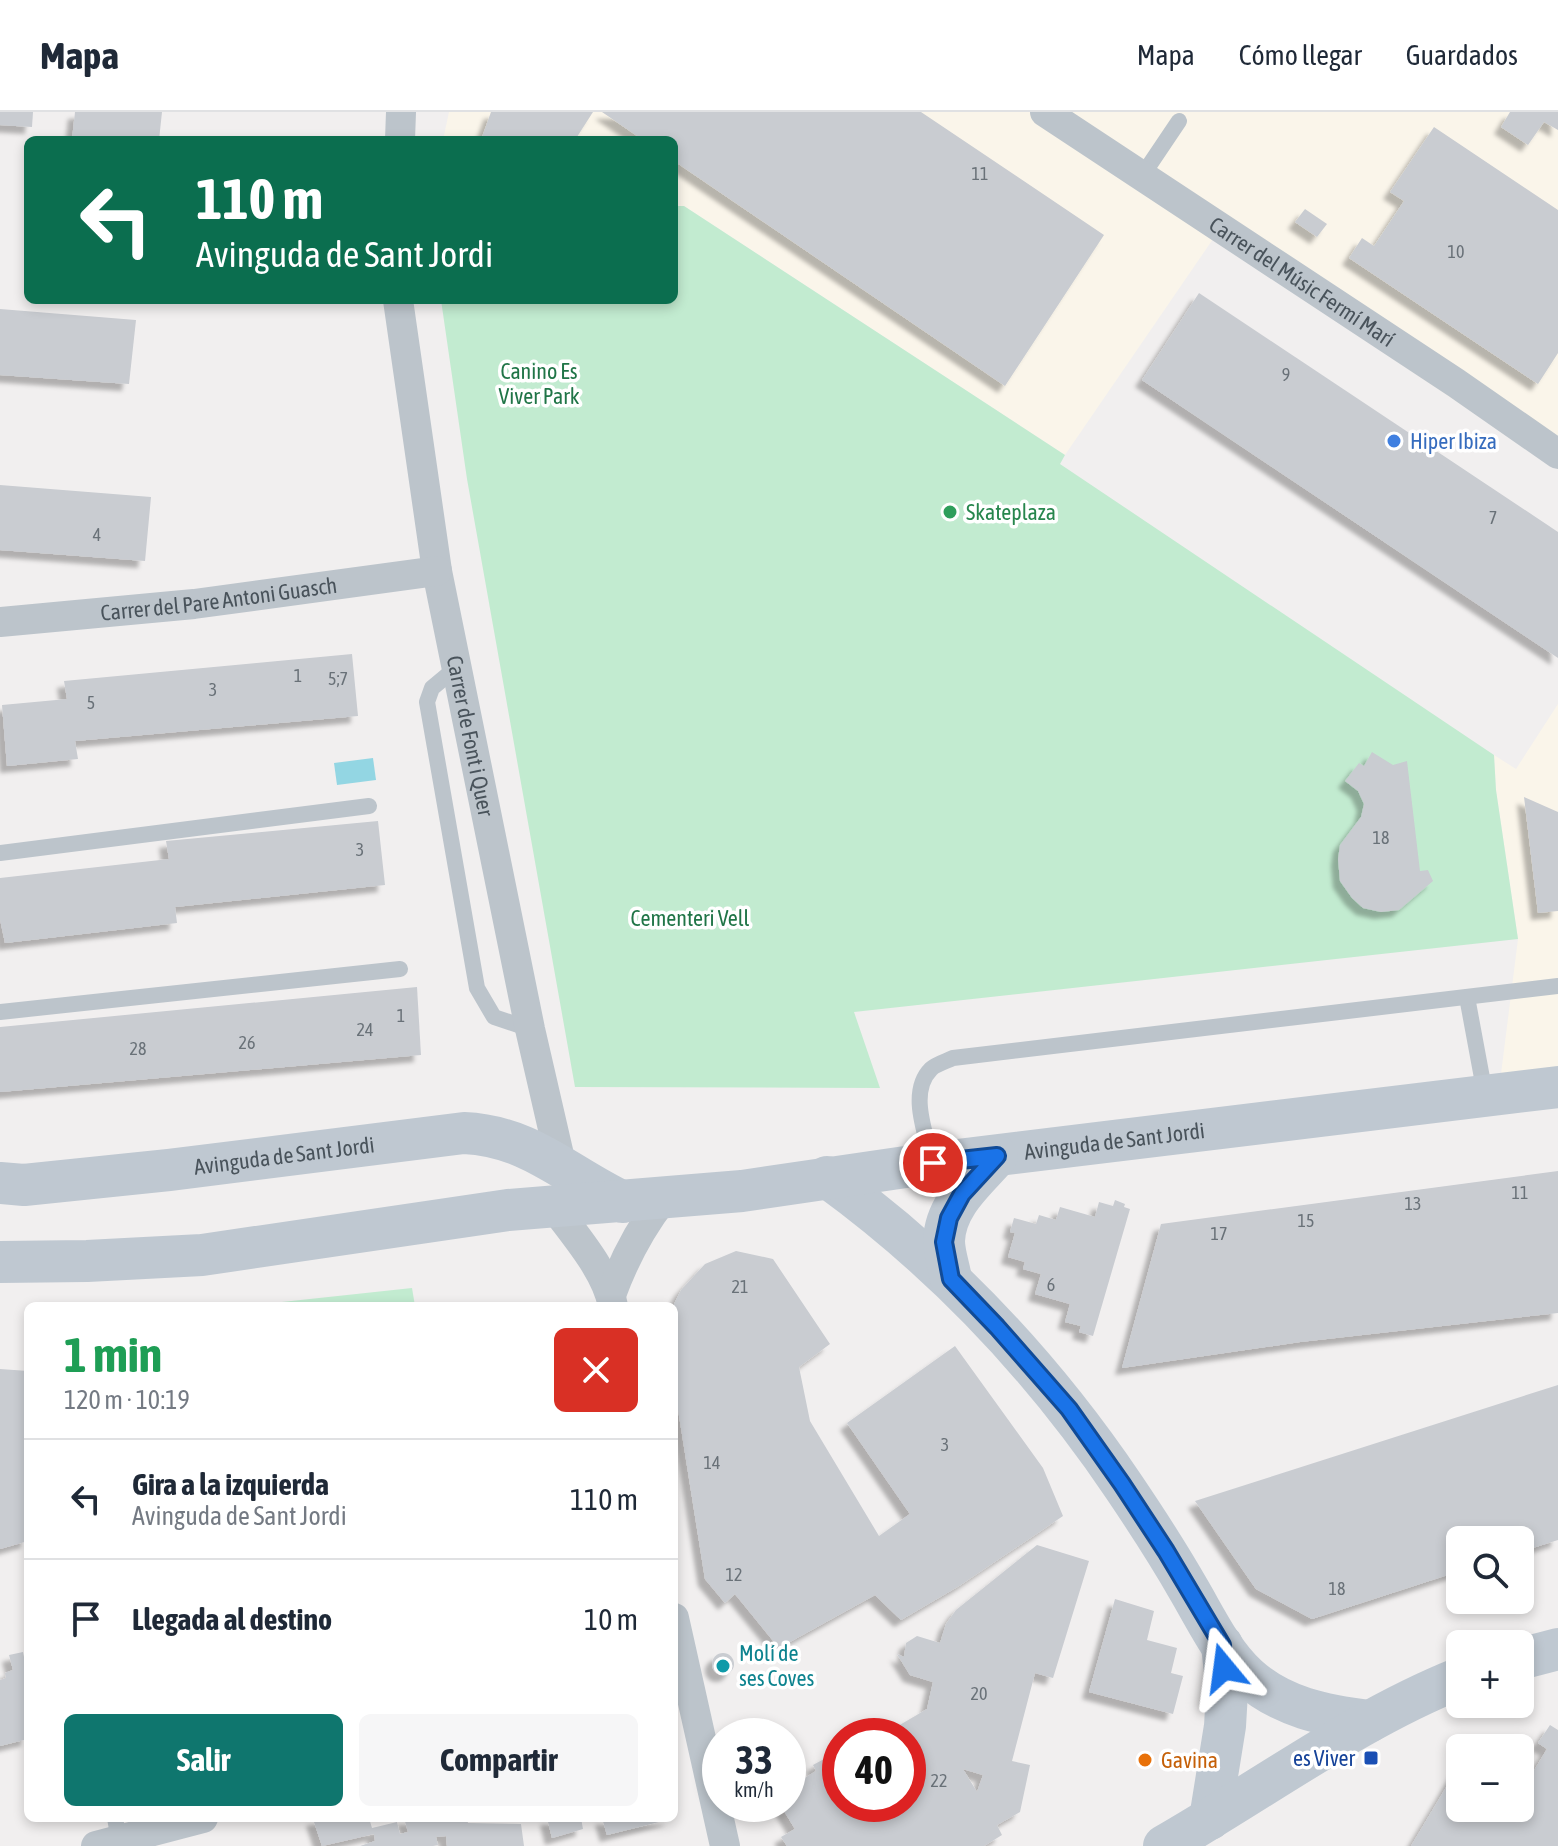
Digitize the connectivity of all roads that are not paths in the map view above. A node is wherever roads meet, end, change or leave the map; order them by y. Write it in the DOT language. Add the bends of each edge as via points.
graph roads {
  1 [pos="401,112"];
  2 [pos="1045,112"];
  3 [pos="1179,121"];
  4 [pos="400,136"];
  5 [pos="1142,176"];
  6 [pos="399,304"];
  7 [pos="1556,449"];
  8 [pos="437,571"];
  9 [pos="0,622"];
  10 [pos="456,668"];
  11 [pos="369,806"];
  12 [pos="0,853"];
  13 [pos="400,969"];
  14 [pos="1558,986"];
  15 [pos="1467,997"];
  16 [pos="0,1012"];
  17 [pos="530,1029"];
  18 [pos="1558,1087"];
  19 [pos="1485,1095"];
  20 [pos="997,1156"];
  21 [pos="933,1163"];
  22 [pos="827,1177"];
  23 [pos="0,1183"];
  24 [pos="558,1188"];
  25 [pos="643,1201"];
  26 [pos="0,1262"];
  27 [pos="951,1279"];
  28 [pos="612,1300"];
  29 [pos="1222,1645"];
  30 [pos="1558,1649"];
  31 [pos="1534,1655"];
  32 [pos="678,1659"];
  33 [pos="1446,1684"];
  34 [pos="683,1711"];
  35 [pos="1370,1721"];
  36 [pos="1210,1819"];
  37 [pos="181,1822"];
  38 [pos="110,1835"];
  39 [pos="725,1846"];
  40 [pos="1164,1846"];
  1 -- 4 [label="street"];
  2 -- 5 [label="street, Carrer del Músic Fermí Marí"];
  3 -- 5 [label="lane"];
  5 -- 7 [label="street, Carrer del Músic Fermí Marí"];
  6 -- 8 [label="street, Carrer de Font i Quer"];
  8 -- 9 [label="street, Carrer del Pare Antoni Guasch" via="194,604"];
  8 -- 10 [label="street, Carrer de Font i Quer"];
  10 -- 17 [label="street, Carrer de Font i Quer"];
  10 -- 17 [label="lane" via="432,688 427,702 477,988 494,1017"];
  11 -- 12 [label="lane"];
  13 -- 16 [label="lane"];
  14 -- 15 [label="lane"];
  15 -- 19 [label="lane"];
  15 -- 21 [label="lane" via="953,1058 931,1068 920,1087"];
  17 -- 24 [label="street, Carrer de Font i Quer"];
  18 -- 19 [label="street, Avinguda de Sant Jordi"];
  19 -- 20 [label="street, Avinguda de Sant Jordi"];
  20 -- 21 [label="street, Avinguda de Sant Jordi"];
  20 -- 27 [label="street" via="962,1194 949,1218 944,1242"];
  21 -- 22 [label="street, Avinguda de Sant Jordi"];
  22 -- 25 [label="street, Avinguda de Sant Jordi"];
  22 -- 27 [label="street"];
  23 -- 24 [label="street, Avinguda de Sant Jordi" via="155,1172 464,1133 489,1134 545,1155"];
  24 -- 25 [label="street, Avinguda de Sant Jordi"];
  24 -- 26 [label="street, Avinguda de Sant Jordi" via="508,1210 202,1255"];
  24 -- 28 [label="street"];
  25 -- 28 [label="street" via="641,1227 624,1258"];
  27 -- 29 [label="street" via="1069,1409 1166,1551"];
  29 -- 35 [label="street" via="1267,1692 1312,1712"];
  29 -- 36 [label="street" via="1226,1715"];
  30 -- 31 [label="street"];
  32 -- 34 [label="street"];
  33 -- 35 [label="street"];
  34 -- 39 [label="street"];
  35 -- 36 [label="street"];
  36 -- 40 [label="street"];
  37 -- 38 [label="street"];
}
